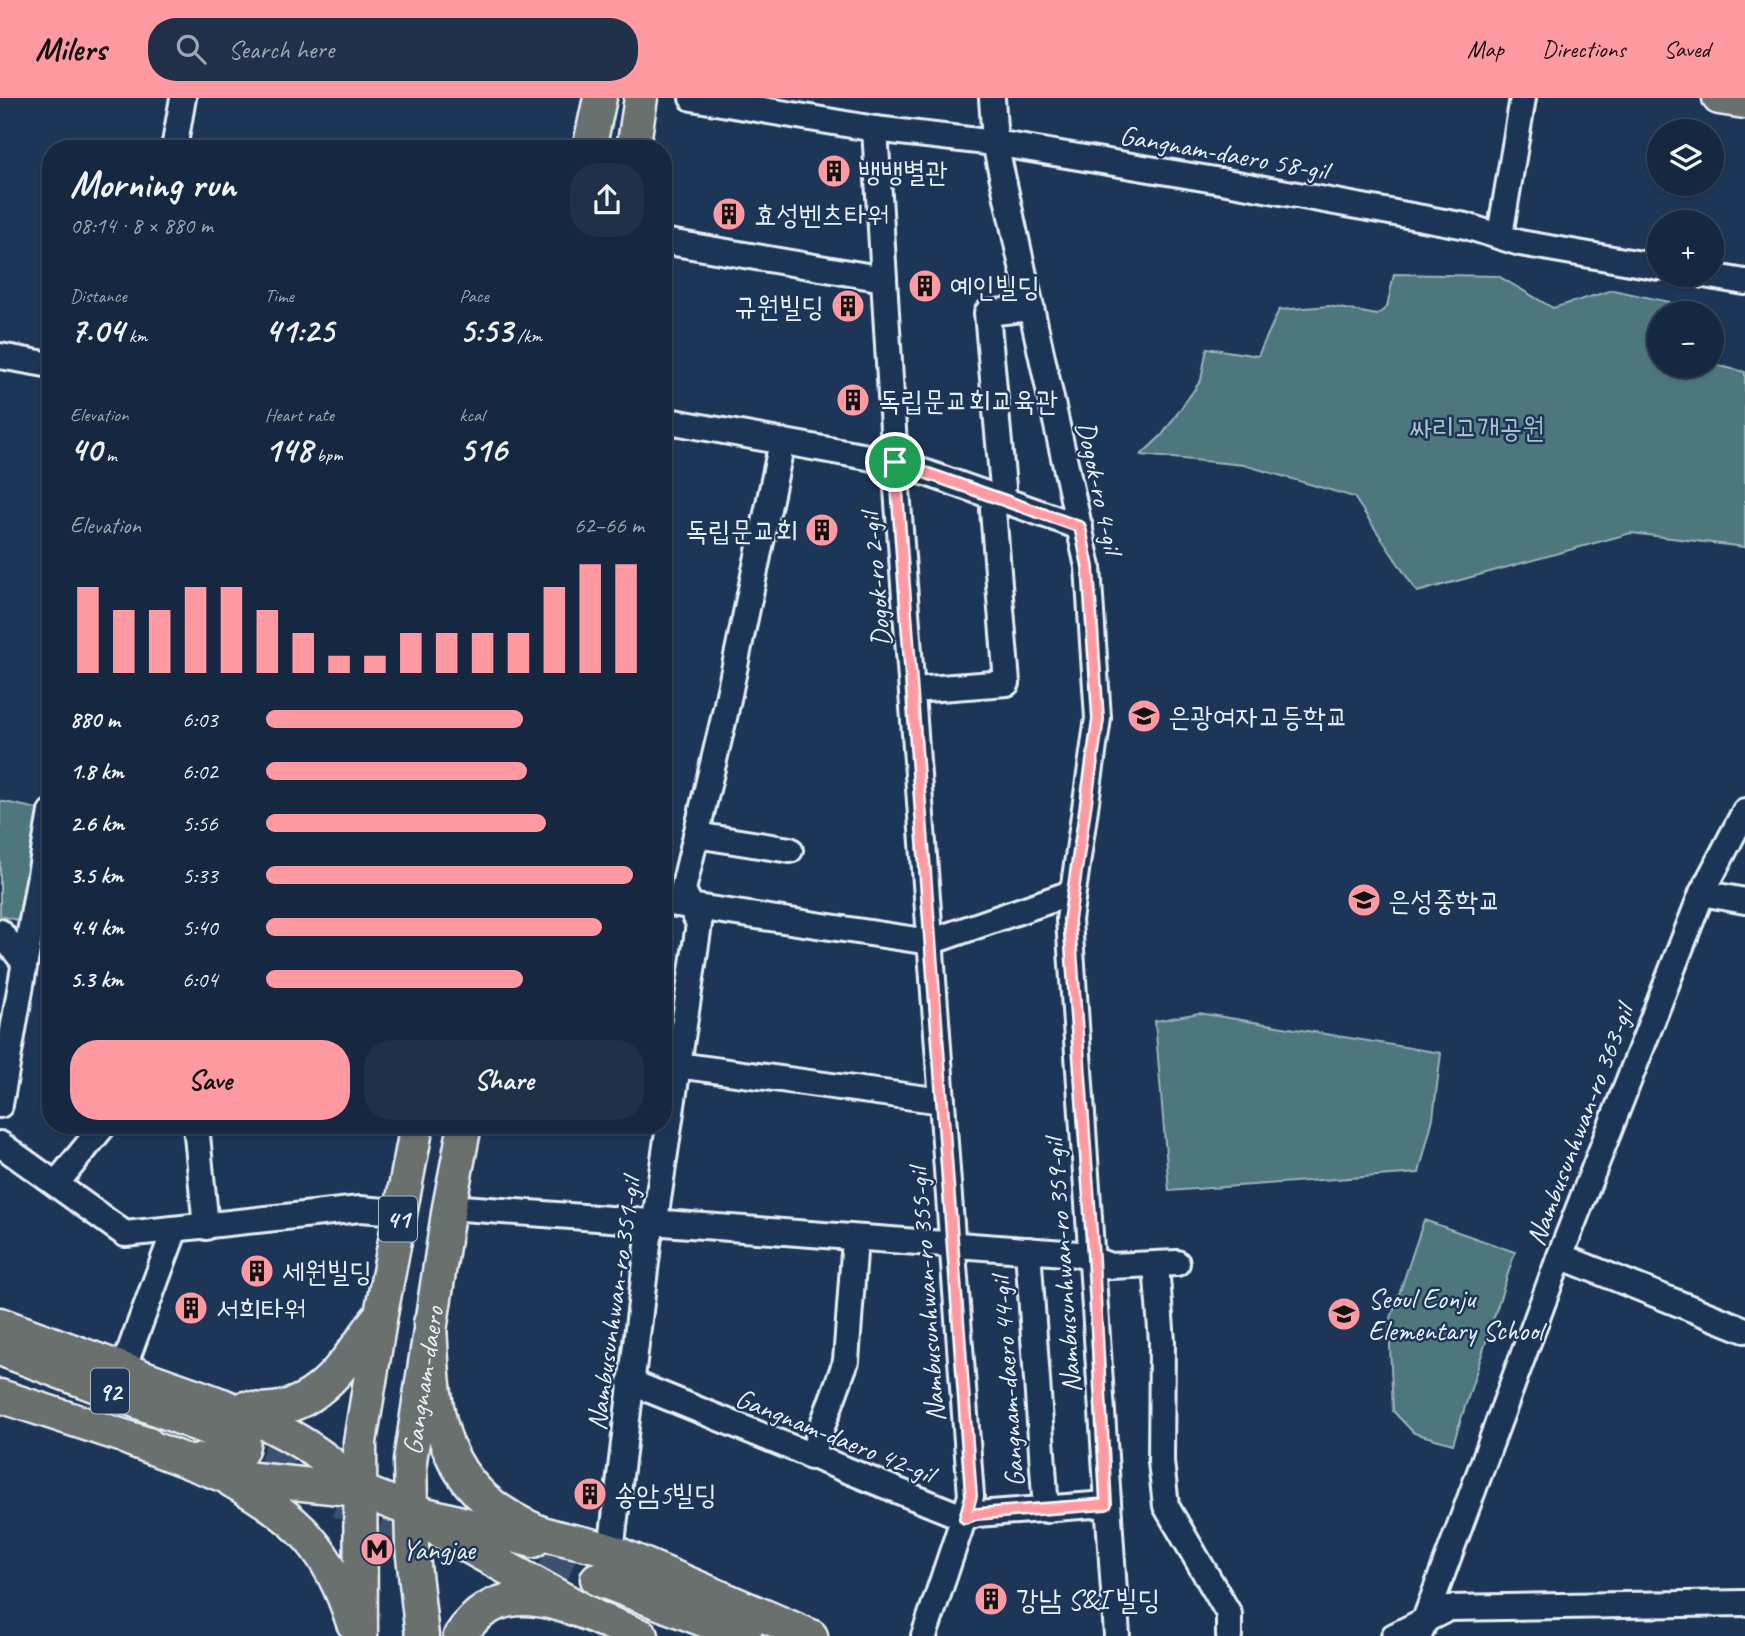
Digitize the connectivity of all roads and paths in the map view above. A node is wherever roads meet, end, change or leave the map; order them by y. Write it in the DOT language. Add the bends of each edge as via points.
graph roads {
  1 [pos="183,98"];
  2 [pos="600,98"];
  3 [pos="641,98"];
  4 [pos="692,98"];
  5 [pos="992,98"];
  6 [pos="1524,98"];
  7 [pos="1719,98"];
  8 [pos="1745,102"];
  9 [pos="875,129"];
  10 [pos="176,140"];
  11 [pos="591,140"];
  12 [pos="634,140"];
  13 [pos="995,143"];
  14 [pos="1500,235"];
  15 [pos="672,243"];
  16 [pos="1647,265"];
  17 [pos="1724,278"];
  18 [pos="884,279"];
  19 [pos="1745,282"];
  20 [pos="1031,308"];
  21 [pos="0,356"];
  22 [pos="42,363"];
  23 [pos="672,422"];
  24 [pos="782,442"];
  25 [pos="895,462"];
  26 [pos="1000,498"];
  27 [pos="1080,527"];
  28 [pos="913,691"];
  29 [pos="1745,811"];
  30 [pos="696,835"];
  31 [pos="790,850"];
  32 [pos="1071,893"];
  33 [pos="1702,893"];
  34 [pos="42,897"];
  35 [pos="1745,901"];
  36 [pos="672,904"];
  37 [pos="694,908"];
  38 [pos="0,932"];
  39 [pos="930,942"];
  40 [pos="23,962"];
  41 [pos="8,1010"];
  42 [pos="677,1065"];
  43 [pos="672,1099"];
  44 [pos="942,1101"];
  45 [pos="0,1105"];
  46 [pos="97,1134"];
  47 [pos="196,1134"];
  48 [pos="415,1134"];
  49 [pos="463,1134"];
  50 [pos="667,1134"];
  51 [pos="0,1144"];
  52 [pos="56,1184"];
  53 [pos="449,1207"];
  54 [pos="399,1212"];
  55 [pos="654,1220"];
  56 [pos="206,1227"];
  57 [pos="175,1229"];
  58 [pos="855,1239"];
  59 [pos="951,1246"];
  60 [pos="1028,1250"];
  61 [pos="1560,1256"];
  62 [pos="1093,1258"];
  63 [pos="380,1314"];
  64 [pos="430,1323"];
  65 [pos="0,1324"];
  66 [pos="1745,1329"];
  67 [pos="0,1349"];
  68 [pos="123,1369"];
  69 [pos="0,1373"];
  70 [pos="630,1382"];
  71 [pos="0,1395"];
  72 [pos="129,1438"];
  73 [pos="219,1442"];
  74 [pos="811,1457"];
  75 [pos="359,1490"];
  76 [pos="1106,1504"];
  77 [pos="410,1510"];
  78 [pos="1046,1510"];
  79 [pos="965,1518"];
  80 [pos="611,1550"];
  81 [pos="1745,1603"];
  82 [pos="601,1612"];
  83 [pos="1423,1626"];
  84 [pos="359,1636"];
  85 [pos="422,1636"];
  86 [pos="460,1636"];
  87 [pos="642,1636"];
  88 [pos="689,1636"];
  89 [pos="745,1636"];
  90 [pos="811,1636"];
  91 [pos="924,1636"];
  92 [pos="1117,1636"];
  93 [pos="1229,1636"];
  94 [pos="1394,1636"];
  1 -- 10 [label="street"];
  2 -- 11 [label="main road"];
  3 -- 12 [label="main road"];
  4 -- 9 [label="street, Gangnam-daero 58-gil"];
  5 -- 13 [label="street, Dogok-ro 4-gil"];
  6 -- 14 [label="street"];
  7 -- 8 [label="main road"];
  9 -- 13 [label="street, Gangnam-daero 58-gil"];
  9 -- 18 [label="street, Dogok-ro 2-gil"];
  13 -- 14 [label="street, Gangnam-daero 58-gil" via="1221,180"];
  13 -- 20 [label="street, Dogok-ro 4-gil"];
  14 -- 16 [label="street, Gangnam-daero 58-gil" via="1520,243"];
  15 -- 18 [label="street"];
  17 -- 19 [label="street"];
  18 -- 25 [label="street, Dogok-ro 2-gil"];
  20 -- 26 [label="street" via="987,313 1003,487"];
  20 -- 27 [label="street, Dogok-ro 4-gil"];
  21 -- 22 [label="street"];
  23 -- 24 [label="street"];
  24 -- 25 [label="street"];
  24 -- 30 [label="street, Nambusunhwan-ro 351-gil"];
  25 -- 26 [label="street"];
  25 -- 28 [label="street, Dogok-ro 2-gil"];
  26 -- 27 [label="street"];
  26 -- 28 [label="street" via="993,510 1007,683"];
  27 -- 32 [label="street, Dogok-ro 4-gil" via="1088,567 1098,719"];
  28 -- 39 [label="street, Dogok-ro 2-gil"];
  29 -- 33 [label="street, Nambusunhwan-ro 363-gil"];
  30 -- 31 [label="street"];
  30 -- 37 [label="street, Nambusunhwan-ro 351-gil" via="683,890"];
  32 -- 39 [label="street"];
  32 -- 62 [label="street, Nambusunhwan-ro 359-gil" via="1074,1020"];
  33 -- 35 [label="street"];
  33 -- 61 [label="street, Nambusunhwan-ro 363-gil"];
  34 -- 40 [label="street"];
  36 -- 37 [label="street"];
  37 -- 39 [label="street"];
  37 -- 42 [label="street, Nambusunhwan-ro 351-gil" via="699,924"];
  38 -- 40 [label="street"];
  39 -- 44 [label="street, Nambusunhwan-ro 355-gil"];
  40 -- 41 [label="street"];
  41 -- 45 [label="street"];
  42 -- 43 [label="street, Nambusunhwan-ro 351-gil"];
  42 -- 44 [label="street"];
  44 -- 59 [label="street, Nambusunhwan-ro 355-gil"];
  46 -- 52 [label="street"];
  47 -- 56 [label="street"];
  48 -- 54 [label="main road, Gangnam-daero / 41"];
  49 -- 53 [label="main road, Gangnam-daero / 41"];
  50 -- 55 [label="street, Nambusunhwan-ro 351-gil"];
  51 -- 52 [label="street"];
  52 -- 57 [label="street" via="125,1234"];
  53 -- 55 [label="street, Gangnam-daero 44-gil" via="638,1223"];
  53 -- 64 [label="main road, Gangnam-daero / 41"];
  54 -- 56 [label="street" via="360,1209"];
  54 -- 63 [label="main road, Gangnam-daero / 41"];
  55 -- 58 [label="street, Gangnam-daero 44-gil"];
  55 -- 70 [label="street, Nambusunhwan-ro 351-gil"];
  56 -- 57 [label="street"];
  57 -- 68 [label="street"];
  58 -- 59 [label="street, Gangnam-daero 44-gil"];
  58 -- 74 [label="street" via="846,1361"];
  59 -- 60 [label="street, Gangnam-daero 44-gil"];
  59 -- 79 [label="street, Nambusunhwan-ro 355-gil" via="971,1496"];
  60 -- 62 [label="street, Gangnam-daero 44-gil"];
  60 -- 78 [label="street, Gangnam-daero 44-gil"];
  61 -- 66 [label="street"];
  61 -- 83 [label="street, Nambusunhwan-ro 363-gil"];
  62 -- 76 [label="street, Nambusunhwan-ro 359-gil"];
  62 -- 93 [label="street, Gangnam-daero 44-gil" via="1110,1266 1166,1264 1161,1462 1166,1506 1229,1614"];
  63 -- 73 [label="main road" via="340,1370 302,1402 265,1410"];
  63 -- 75 [label="main road, Gangnam-daero / 41" via="360,1442"];
  64 -- 77 [label="main road, Gangnam-daero / 41" via="410,1461"];
  64 -- 80 [label="main road" via="438,1420 448,1448 469,1482 506,1513 539,1531"];
  65 -- 68 [label="main road"];
  67 -- 73 [label="main road, 92"];
  68 -- 73 [label="main road"];
  69 -- 73 [label="main road, 92"];
  70 -- 74 [label="street, Gangnam-daero 42-gil"];
  70 -- 80 [label="street, Nambusunhwan-ro 351-gil"];
  71 -- 72 [label="main road"];
  72 -- 73 [label="main road"];
  72 -- 73 [label="main road" via="219,1466 229,1464 243,1447 243,1425"];
  73 -- 75 [label="main road"];
  73 -- 75 [label="main road" via="300,1441 335,1464"];
  73 -- 84 [label="main road" via="332,1567"];
  74 -- 79 [label="street, Gangnam-daero 42-gil"];
  75 -- 77 [label="main road"];
  75 -- 84 [label="main road, Gangnam-daero / 41"];
  76 -- 78 [label="street"];
  76 -- 92 [label="street, Nambusunhwan-ro 359-gil"];
  77 -- 80 [label="main road" via="539,1542"];
  77 -- 82 [label="main road" via="453,1539"];
  77 -- 85 [label="main road, Gangnam-daero / 41"];
  78 -- 79 [label="street"];
  79 -- 91 [label="street, Nambusunhwan-ro 355-gil"];
  80 -- 82 [label="main road" via="610,1561 590,1566 579,1584 582,1603"];
  80 -- 90 [label="main road"];
  81 -- 83 [label="street" via="1449,1608"];
  82 -- 86 [label="main road" via="517,1598 491,1604"];
  82 -- 87 [label="main road"];
  82 -- 88 [label="main road"];
  82 -- 89 [label="main road"];
  83 -- 94 [label="street"];
}
